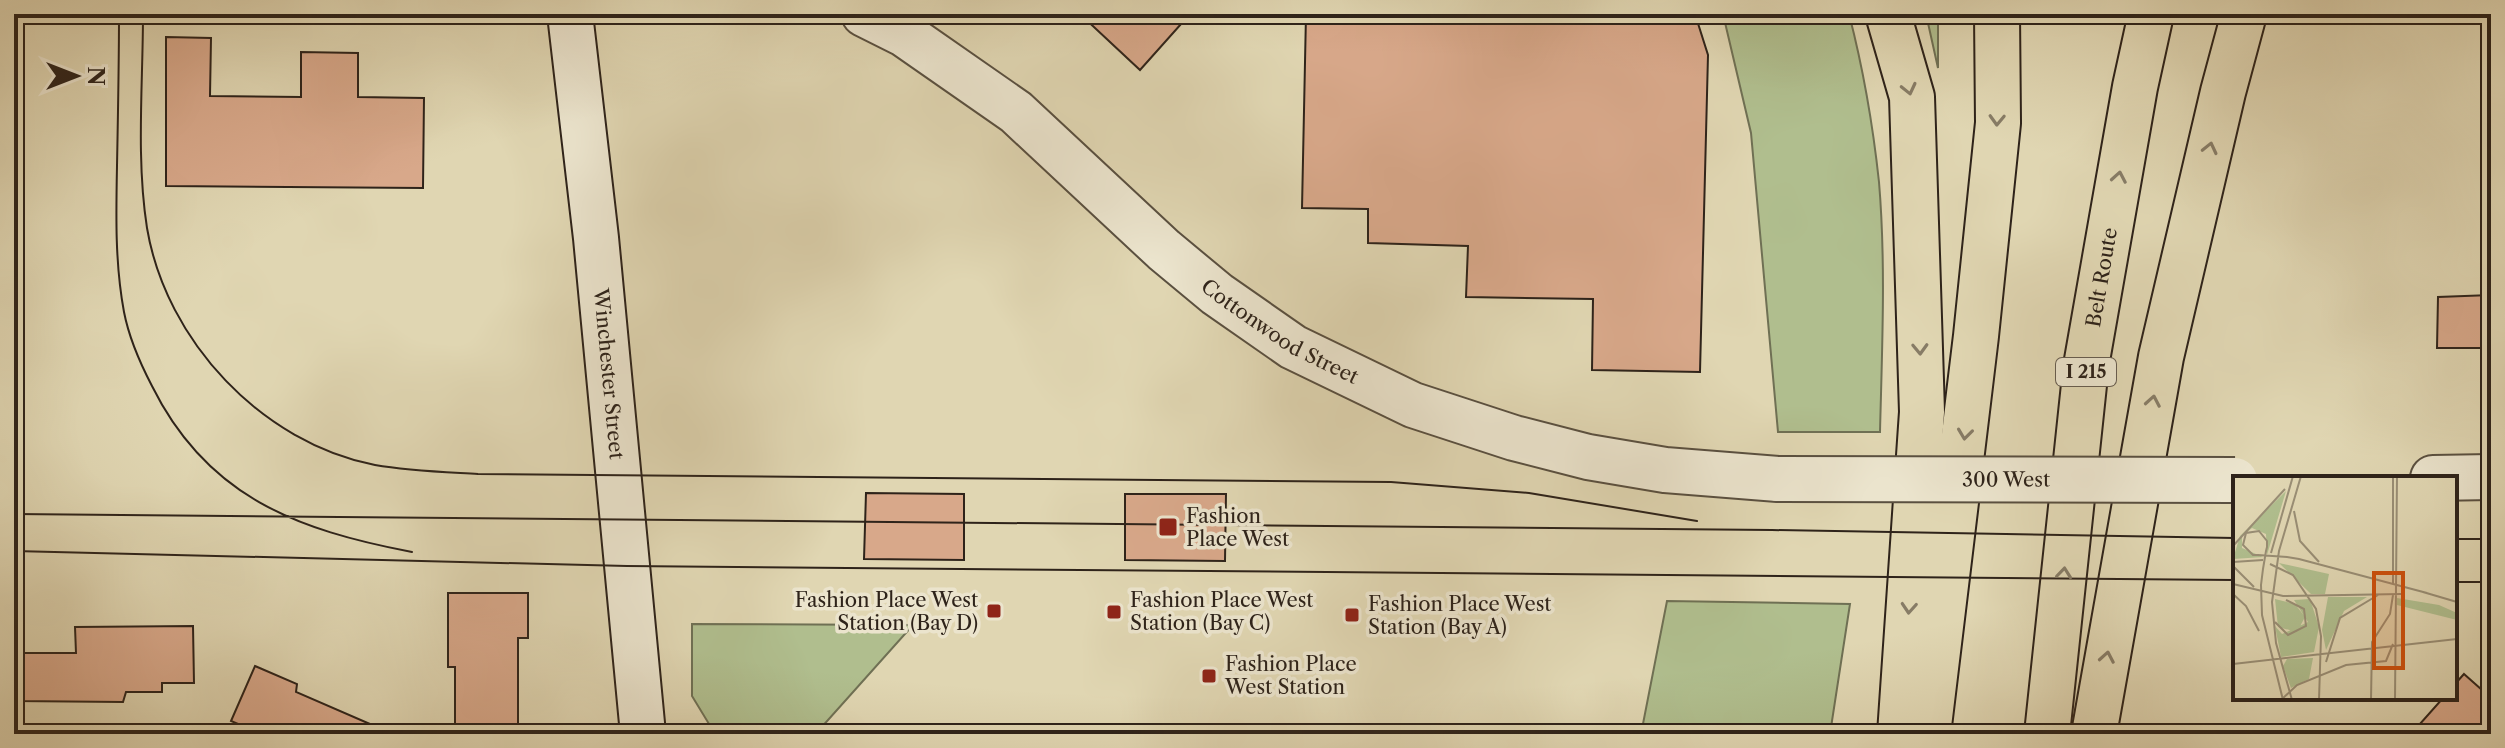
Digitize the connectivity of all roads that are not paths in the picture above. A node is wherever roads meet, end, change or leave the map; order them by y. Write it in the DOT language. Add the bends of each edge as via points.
graph roads {
  1 [pos="570,14"];
  2 [pos="864,14"];
  3 [pos="1888,14"];
  4 [pos="1997,14"];
  5 [pos="2151,14"];
  6 [pos="2244,14"];
  7 [pos="2491,477"];
  8 [pos="2457,478"];
  9 [pos="1778,479"];
  10 [pos="2233,480"];
  11 [pos="643,734"];
  12 [pos="1900,734"];
  13 [pos="1928,734"];
  14 [pos="2047,734"];
  15 [pos="2094,734"];
  1 -- 11 [label="street, Winchester Street"];
  2 -- 9 [label="street, Cottonwood Street" via="904,34 1016,112 1164,250 1293,347 1413,405 1514,438 1665,470"];
  3 -- 12 [label="highway, one-way" via="1912,97 1922,412"];
  4 -- 13 [label="highway, one-way" via="1998,123"];
  14 -- 5 [label="highway, Belt Route / I 215, one-way" via="2086,366"];
  15 -- 6 [label="highway, one-way" via="2161,357"];
  7 -- 8 [label="street"];
  9 -- 10 [label="street, 300 West, bridge"];
}
